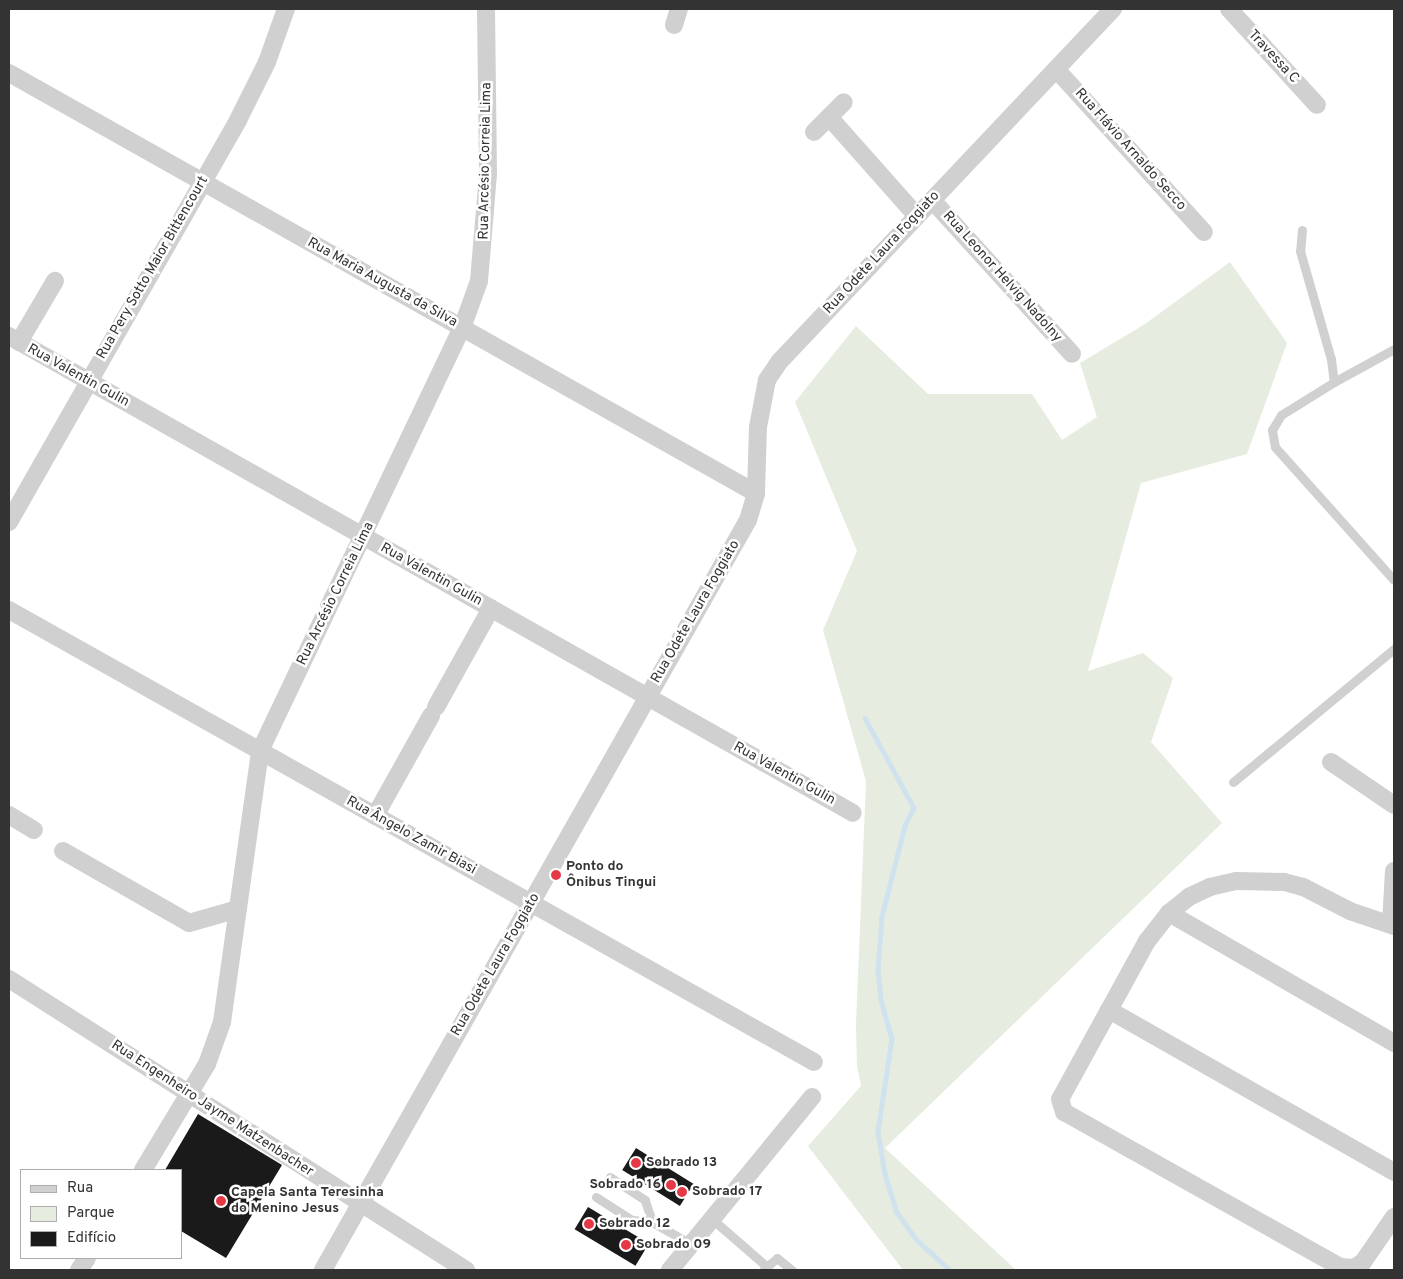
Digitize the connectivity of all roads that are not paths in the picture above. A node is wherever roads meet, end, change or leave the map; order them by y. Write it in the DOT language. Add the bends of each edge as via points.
graph roads {
  1 [pos="286,9"];
  2 [pos="486,9"];
  3 [pos="1113,9"];
  4 [pos="1229,9"];
  5 [pos="1056,69"];
  6 [pos="9,73"];
  7 [pos="844,102"];
  8 [pos="1317,105"];
  9 [pos="829,117"];
  10 [pos="814,132"];
  11 [pos="202,182"];
  12 [pos="932,200"];
  13 [pos="917,216"];
  14 [pos="1302,230"];
  15 [pos="1204,232"];
  16 [pos="55,280"];
  17 [pos="462,328"];
  18 [pos="14,339"];
  19 [pos="1394,349"];
  20 [pos="1072,354"];
  21 [pos="88,381"];
  22 [pos="1334,382"];
  23 [pos="756,493"];
  24 [pos="9,522"];
  25 [pos="364,537"];
  26 [pos="1394,580"];
  27 [pos="491,608"];
  28 [pos="9,610"];
  29 [pos="1394,649"];
  30 [pos="648,697"];
  31 [pos="260,751"];
  32 [pos="1331,762"];
  33 [pos="1233,782"];
  34 [pos="1394,806"];
  35 [pos="853,813"];
  36 [pos="9,815"];
  37 [pos="375,816"];
  38 [pos="34,830"];
  39 [pos="64,852"];
  40 [pos="1394,870"];
  41 [pos="531,903"];
  42 [pos="238,909"];
  43 [pos="1169,913"];
  44 [pos="1392,924"];
  45 [pos="9,979"];
  46 [pos="1109,1010"];
  47 [pos="1394,1043"];
  48 [pos="814,1062"];
  49 [pos="191,1095"];
  50 [pos="812,1097"];
  51 [pos="144,1169"];
  52 [pos="1394,1172"];
  53 [pos="610,1177"];
  54 [pos="596,1197"];
  55 [pos="361,1204"];
  56 [pos="1394,1217"];
  57 [pos="712,1219"];
  58 [pos="652,1222"];
  59 [pos="691,1244"];
  60 [pos="86,1259"];
  61 [pos="764,1268"];
  62 [pos="79,1270"];
  63 [pos="323,1270"];
  64 [pos="466,1270"];
  65 [pos="670,1270"];
  66 [pos="792,1270"];
  1 -- 11 [label="street, Rua Pery Sotto Maior Bittencourt" via="263,70"];
  2 -- 17 [label="street, Rua Arcésio Correia Lima" via="488,173 484,248 479,282"];
  3 -- 5 [label="street, Rua Odete Laura Foggiato"];
  4 -- 8 [label="street, Travessa C"];
  5 -- 12 [label="street, Rua Odete Laura Foggiato"];
  5 -- 15 [label="street, Rua Flávio Arnaldo Secco"];
  6 -- 11 [label="street, Rua Maria Augusta da Silva"];
  7 -- 9 [label="street"];
  9 -- 10 [label="street"];
  9 -- 13 [label="street"];
  11 -- 17 [label="street, Rua Maria Augusta da Silva"];
  11 -- 21 [label="street, Rua Pery Sotto Maior Bittencourt"];
  12 -- 13 [label="street, Rua Odete Laura Foggiato"];
  12 -- 20 [label="street, Rua Leonor Helvig Nadolny"];
  13 -- 23 [label="street, Rua Odete Laura Foggiato" via="780,361 767,380 758,426"];
  14 -- 22 [label="lane" via="1300,251 1331,359"];
  16 -- 18 [label="street"];
  17 -- 23 [label="street, Rua Maria Augusta da Silva"];
  17 -- 25 [label="street, Rua Arcésio Correia Lima"];
  18 -- 21 [label="street, Rua Valentin Gulin"];
  19 -- 22 [label="lane"];
  21 -- 24 [label="street, Rua Pery Sotto Maior Bittencourt"];
  21 -- 25 [label="street, Rua Valentin Gulin"];
  22 -- 26 [label="lane" via="1281,415 1272,430 1274,447"];
  23 -- 30 [label="street, Rua Odete Laura Foggiato" via="748,520"];
  25 -- 27 [label="street, Rua Valentin Gulin"];
  25 -- 31 [label="street, Rua Arcésio Correia Lima"];
  27 -- 30 [label="street, Rua Valentin Gulin"];
  27 -- 37 [label="street"];
  28 -- 31 [label="street, Rua Ângelo Zamir Biasi"];
  29 -- 33 [label="lane"];
  30 -- 35 [label="street, Rua Valentin Gulin"];
  30 -- 41 [label="street, Rua Odete Laura Foggiato"];
  31 -- 37 [label="street, Rua Ângelo Zamir Biasi"];
  31 -- 42 [label="street, Rua Arcésio Correia Lima"];
  32 -- 34 [label="street"];
  36 -- 38 [label="street"];
  37 -- 41 [label="street, Rua Ângelo Zamir Biasi"];
  39 -- 42 [label="street" via="189,923"];
  40 -- 44 [label="street"];
  41 -- 48 [label="street, Rua Ângelo Zamir Biasi"];
  41 -- 55 [label="street, Rua Odete Laura Foggiato"];
  42 -- 49 [label="street, Rua Arcésio Correia Lima" via="222,1022 207,1064"];
  43 -- 44 [label="street" via="1210,887 1260,879 1302,887 1350,911"];
  43 -- 46 [label="street" via="1147,941"];
  43 -- 47 [label="street"];
  45 -- 49 [label="street, Rua Engenheiro Jayme Matzenbacher"];
  46 -- 52 [label="street"];
  46 -- 56 [label="street" via="1062,1092 1060,1106 1064,1112 1340,1267 1354,1268 1363,1262"];
  49 -- 51 [label="street, Rua Arcésio Correia Lima"];
  49 -- 55 [label="street, Rua Engenheiro Jayme Matzenbacher"];
  50 -- 57 [label="street"];
  53 -- 58 [label="lane" via="645,1200"];
  54 -- 58 [label="lane" via="632,1220"];
  55 -- 63 [label="street, Rua Odete Laura Foggiato"];
  55 -- 64 [label="street, Rua Engenheiro Jayme Matzenbacher"];
  57 -- 59 [label="street"];
  57 -- 61 [label="lane"];
  58 -- 59 [label="lane"];
  59 -- 65 [label="street"];
  60 -- 62 [label="street"];
  61 -- 66 [label="lane" via="777,1258"];
}
